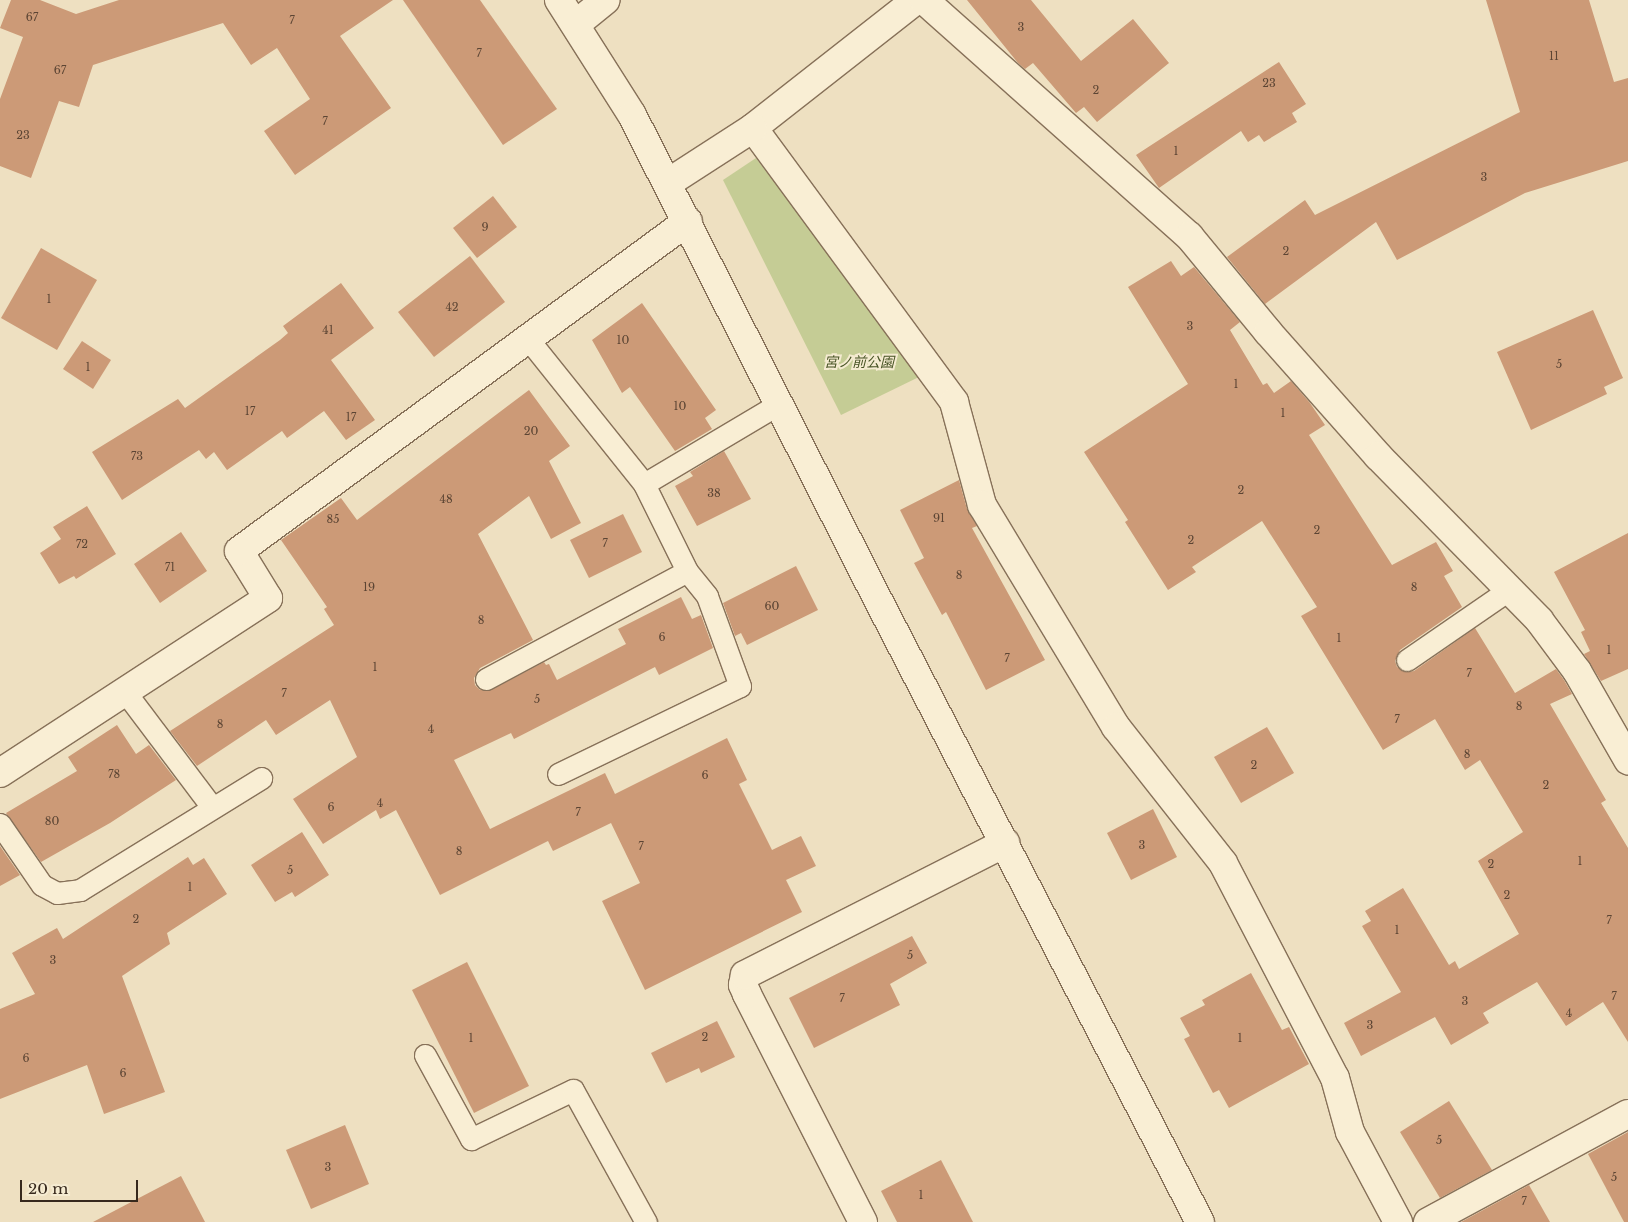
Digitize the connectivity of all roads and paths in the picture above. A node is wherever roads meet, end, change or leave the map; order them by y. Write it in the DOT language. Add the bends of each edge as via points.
graph roads {
  1 [pos="559,0"];
  2 [pos="606,0"];
  3 [pos="916,0"];
  4 [pos="924,0"];
  5 [pos="576,24"];
  6 [pos="752,128"];
  7 [pos="668,183"];
  8 [pos="688,221"];
  9 [pos="528,339"];
  10 [pos="778,404"];
  11 [pos="644,484"];
  12 [pos="687,571"];
  13 [pos="1507,590"];
  14 [pos="1407,660"];
  15 [pos="486,679"];
  16 [pos="126,693"];
  17 [pos="1628,760"];
  18 [pos="0,773"];
  19 [pos="558,774"];
  20 [pos="261,778"];
  21 [pos="212,807"];
  22 [pos="0,824"];
  23 [pos="1005,842"];
  24 [pos="425,1055"];
  25 [pos="1628,1114"];
  26 [pos="646,1222"];
  27 [pos="863,1222"];
  28 [pos="1200,1222"];
  29 [pos="1398,1222"];
  30 [pos="1428,1222"];
  1 -- 5 [label="street"];
  2 -- 5 [label="street"];
  3 -- 6 [label="street"];
  4 -- 13 [label="street" via="1189,236 1268,332 1378,456"];
  5 -- 7 [label="street" via="632,115"];
  6 -- 7 [label="street"];
  6 -- 29 [label="street" via="954,402 982,505 1116,727 1223,863 1331,1070 1350,1132"];
  7 -- 8 [label="street"];
  8 -- 9 [label="street"];
  8 -- 10 [label="street"];
  9 -- 11 [label="lane"];
  9 -- 16 [label="street" via="239,551 268,598"];
  10 -- 11 [label="lane"];
  10 -- 23 [label="street"];
  11 -- 12 [label="lane"];
  12 -- 15 [label="lane"];
  12 -- 19 [label="lane" via="708,596 740,686"];
  13 -- 14 [label="lane"];
  13 -- 17 [label="street" via="1539,620 1577,671"];
  16 -- 18 [label="street"];
  16 -- 21 [label="lane"];
  20 -- 21 [label="lane"];
  21 -- 22 [label="lane" via="80,890 57,893 42,885"];
  23 -- 27 [label="street" via="745,975 743,985 747,994"];
  23 -- 28 [label="street"];
  24 -- 26 [label="lane" via="470,1139 574,1090"];
  25 -- 30 [label="street"];
}
